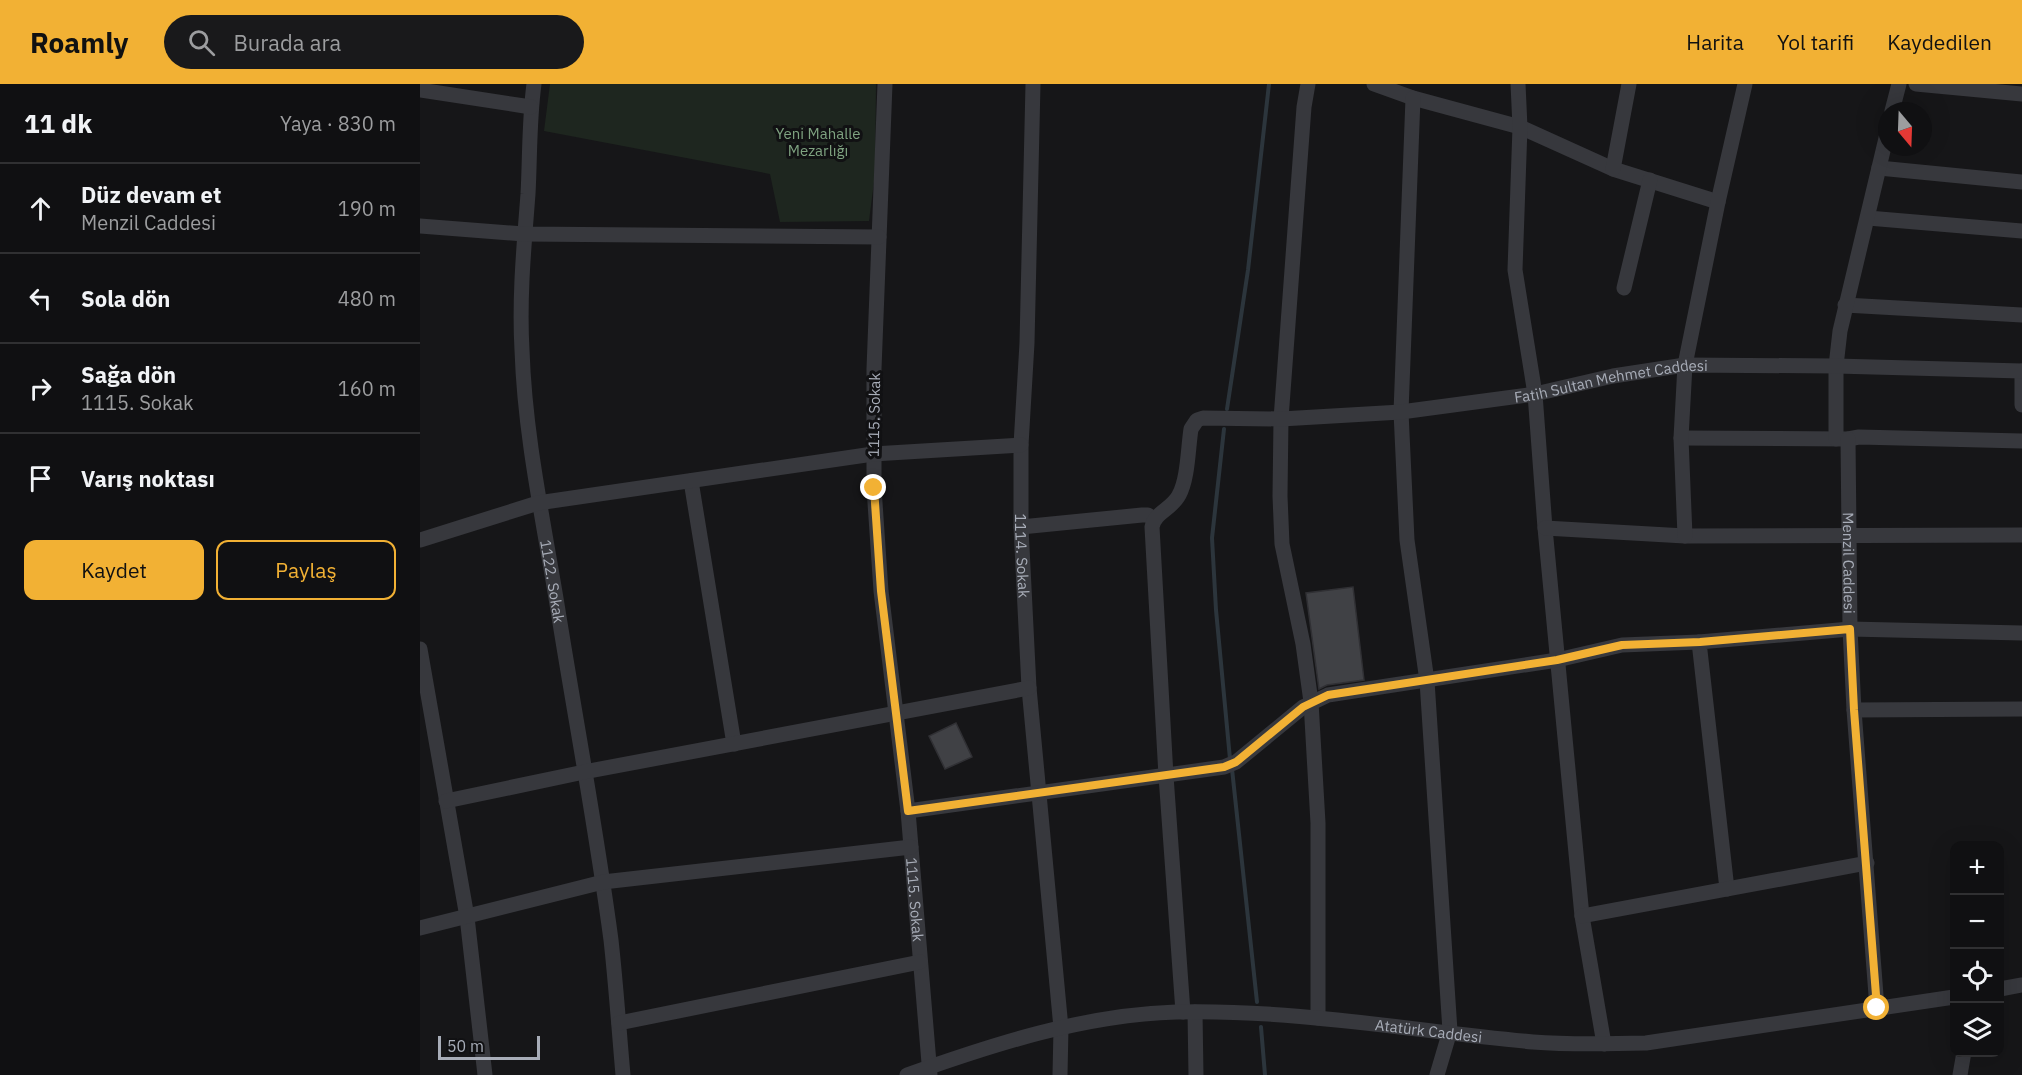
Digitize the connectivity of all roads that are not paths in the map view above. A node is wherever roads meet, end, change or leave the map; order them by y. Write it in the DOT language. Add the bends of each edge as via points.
graph roads {
  1 [pos="534,84"];
  2 [pos="885,84"];
  3 [pos="1033,84"];
  4 [pos="1308,84"];
  5 [pos="1518,84"];
  6 [pos="1629,84"];
  7 [pos="1745,84"];
  8 [pos="1899,84"];
  9 [pos="1916,84"];
  10 [pos="1384,86"];
  11 [pos="420,90"];
  12 [pos="2022,94"];
  13 [pos="1413,98"];
  14 [pos="1894,102"];
  15 [pos="531,107"];
  16 [pos="1520,128"];
  17 [pos="1882,156"];
  18 [pos="1879,168"];
  19 [pos="1613,169"];
  20 [pos="1650,180"];
  21 [pos="2022,182"];
  22 [pos="1718,202"];
  23 [pos="1868,218"];
  24 [pos="420,226"];
  25 [pos="2022,231"];
  26 [pos="524,234"];
  27 [pos="879,237"];
  28 [pos="1624,288"];
  29 [pos="1845,305"];
  30 [pos="2022,315"];
  31 [pos="1685,365"];
  32 [pos="1836,366"];
  33 [pos="2022,371"];
  34 [pos="1535,394"];
  35 [pos="2022,405"];
  36 [pos="1401,412"];
  37 [pos="1281,419"];
  38 [pos="1681,438"];
  39 [pos="1842,439"];
  40 [pos="2022,441"];
  41 [pos="1021,445"];
  42 [pos="873,454"];
  43 [pos="691,481"];
  44 [pos="538,503"];
  45 [pos="1154,520"];
  46 [pos="1021,527"];
  47 [pos="1545,528"];
  48 [pos="2022,535"];
  49 [pos="1685,536"];
  50 [pos="1849,537"];
  51 [pos="420,540"];
  52 [pos="1850,629"];
  53 [pos="2022,633"];
  54 [pos="1700,642"];
  55 [pos="420,649"];
  56 [pos="1557,660"];
  57 [pos="422,674"];
  58 [pos="1427,681"];
  59 [pos="1029,688"];
  60 [pos="1311,702"];
  61 [pos="2022,709"];
  62 [pos="1854,710"];
  63 [pos="896,714"];
  64 [pos="734,744"];
  65 [pos="584,772"];
  66 [pos="1166,776"];
  67 [pos="1039,794"];
  68 [pos="446,801"];
  69 [pos="908,811"];
  70 [pos="911,847"];
  71 [pos="1867,863"];
  72 [pos="603,882"];
  73 [pos="1727,889"];
  74 [pos="1582,916"];
  75 [pos="467,917"];
  76 [pos="420,928"];
  77 [pos="920,962"];
  78 [pos="2022,985"];
  79 [pos="2004,988"];
  80 [pos="1950,998"];
  81 [pos="1877,1008"];
  82 [pos="1189,1012"];
  83 [pos="1318,1018"];
  84 [pos="619,1023"];
  85 [pos="1060,1028"];
  86 [pos="1450,1031"];
  87 [pos="1605,1044"];
  88 [pos="1963,1057"];
  89 [pos="930,1071"];
  90 [pos="485,1075"];
  91 [pos="623,1075"];
  92 [pos="907,1075"];
  93 [pos="1060,1075"];
  94 [pos="1196,1075"];
  95 [pos="1437,1075"];
  96 [pos="1960,1075"];
  1 -- 15 [label="street, 1122. Sokak"];
  2 -- 27 [label="street, 1115. Sokak"];
  3 -- 41 [label="street, 1114. Sokak"];
  4 -- 37 [label="street"];
  5 -- 16 [label="street"];
  6 -- 19 [label="street"];
  7 -- 22 [label="street"];
  8 -- 14 [label="street"];
  9 -- 12 [label="street"];
  10 -- 13 [label="street"];
  11 -- 15 [label="street"];
  13 -- 16 [label="street"];
  13 -- 36 [label="street"];
  15 -- 26 [label="street, 1122. Sokak"];
  16 -- 19 [label="street"];
  16 -- 34 [label="street" via="1515,270"];
  17 -- 18 [label="street, Menzil Caddesi"];
  18 -- 21 [label="street"];
  18 -- 23 [label="street, Menzil Caddesi"];
  19 -- 20 [label="street"];
  20 -- 22 [label="street"];
  20 -- 28 [label="street"];
  22 -- 31 [label="street"];
  23 -- 25 [label="street"];
  23 -- 29 [label="street, Menzil Caddesi"];
  24 -- 26 [label="street"];
  26 -- 27 [label="street"];
  26 -- 44 [label="street, 1122. Sokak" via="522,349"];
  27 -- 42 [label="street, 1115. Sokak"];
  29 -- 30 [label="street"];
  29 -- 32 [label="street, Menzil Caddesi"];
  31 -- 32 [label="street, Fatih Sultan Mehmet Caddesi"];
  31 -- 34 [label="street, Fatih Sultan Mehmet Caddesi"];
  31 -- 38 [label="street"];
  32 -- 33 [label="street, Fatih Sultan Mehmet Caddesi"];
  32 -- 39 [label="street, Menzil Caddesi"];
  33 -- 35 [label="street"];
  34 -- 36 [label="street, Fatih Sultan Mehmet Caddesi"];
  34 -- 47 [label="street"];
  36 -- 37 [label="street, Fatih Sultan Mehmet Caddesi"];
  36 -- 58 [label="street" via="1407,540"];
  37 -- 45 [label="street, Fatih Sultan Mehmet Caddesi" via="1197,420 1191,429 1180,493"];
  37 -- 60 [label="street" via="1282,544"];
  38 -- 39 [label="street"];
  38 -- 49 [label="street"];
  39 -- 40 [label="street"];
  39 -- 50 [label="street, Menzil Caddesi"];
  41 -- 42 [label="street"];
  41 -- 46 [label="street, 1114. Sokak"];
  42 -- 43 [label="street"];
  42 -- 63 [label="street, 1115. Sokak" via="881,591"];
  43 -- 44 [label="street"];
  43 -- 64 [label="street"];
  44 -- 51 [label="street"];
  44 -- 65 [label="street, 1122. Sokak"];
  45 -- 46 [label="street" via="1142,515"];
  45 -- 66 [label="street"];
  46 -- 59 [label="street, 1114. Sokak"];
  47 -- 49 [label="street"];
  47 -- 56 [label="street"];
  48 -- 50 [label="street"];
  49 -- 50 [label="street"];
  50 -- 52 [label="street, Menzil Caddesi"];
  52 -- 53 [label="street"];
  52 -- 54 [label="street"];
  52 -- 62 [label="street, Menzil Caddesi"];
  54 -- 56 [label="street" via="1622,645"];
  54 -- 73 [label="street"];
  55 -- 57 [label="street"];
  56 -- 58 [label="street"];
  56 -- 74 [label="street"];
  57 -- 68 [label="street"];
  58 -- 60 [label="street" via="1328,695"];
  58 -- 86 [label="street"];
  59 -- 63 [label="street"];
  59 -- 67 [label="street, 1114. Sokak"];
  60 -- 66 [label="street" via="1228,766"];
  60 -- 83 [label="street" via="1318,823"];
  61 -- 62 [label="street"];
  62 -- 71 [label="street, Menzil Caddesi"];
  63 -- 64 [label="street"];
  63 -- 69 [label="street, 1115. Sokak"];
  64 -- 65 [label="street"];
  65 -- 68 [label="street"];
  65 -- 72 [label="street, 1122. Sokak"];
  66 -- 67 [label="street"];
  66 -- 82 [label="street"];
  67 -- 69 [label="street"];
  67 -- 85 [label="street, 1114. Sokak"];
  68 -- 75 [label="street"];
  69 -- 70 [label="street, 1115. Sokak"];
  70 -- 72 [label="street"];
  70 -- 77 [label="street, 1115. Sokak"];
  71 -- 73 [label="street"];
  71 -- 81 [label="street, Menzil Caddesi"];
  72 -- 75 [label="street"];
  72 -- 84 [label="street, 1122. Sokak"];
  73 -- 74 [label="street"];
  74 -- 87 [label="street"];
  75 -- 76 [label="street"];
  75 -- 90 [label="street"];
  77 -- 84 [label="street"];
  77 -- 89 [label="street, 1115. Sokak"];
  78 -- 79 [label="street"];
  80 -- 81 [label="street, Atatürk Caddesi"];
  81 -- 87 [label="street, Atatürk Caddesi" via="1646,1043"];
  82 -- 83 [label="street, Atatürk Caddesi"];
  82 -- 85 [label="street, Atatürk Caddesi" via="1124,1016"];
  82 -- 94 [label="street"];
  83 -- 86 [label="street, Atatürk Caddesi"];
  84 -- 91 [label="street, 1122. Sokak"];
  85 -- 89 [label="street, Atatürk Caddesi" via="1026,1036"];
  85 -- 93 [label="street, 1114. Sokak"];
  86 -- 87 [label="street, Atatürk Caddesi" via="1535,1042"];
  86 -- 95 [label="street"];
  88 -- 96 [label="street"];
  89 -- 92 [label="street, Atatürk Caddesi"];
}
